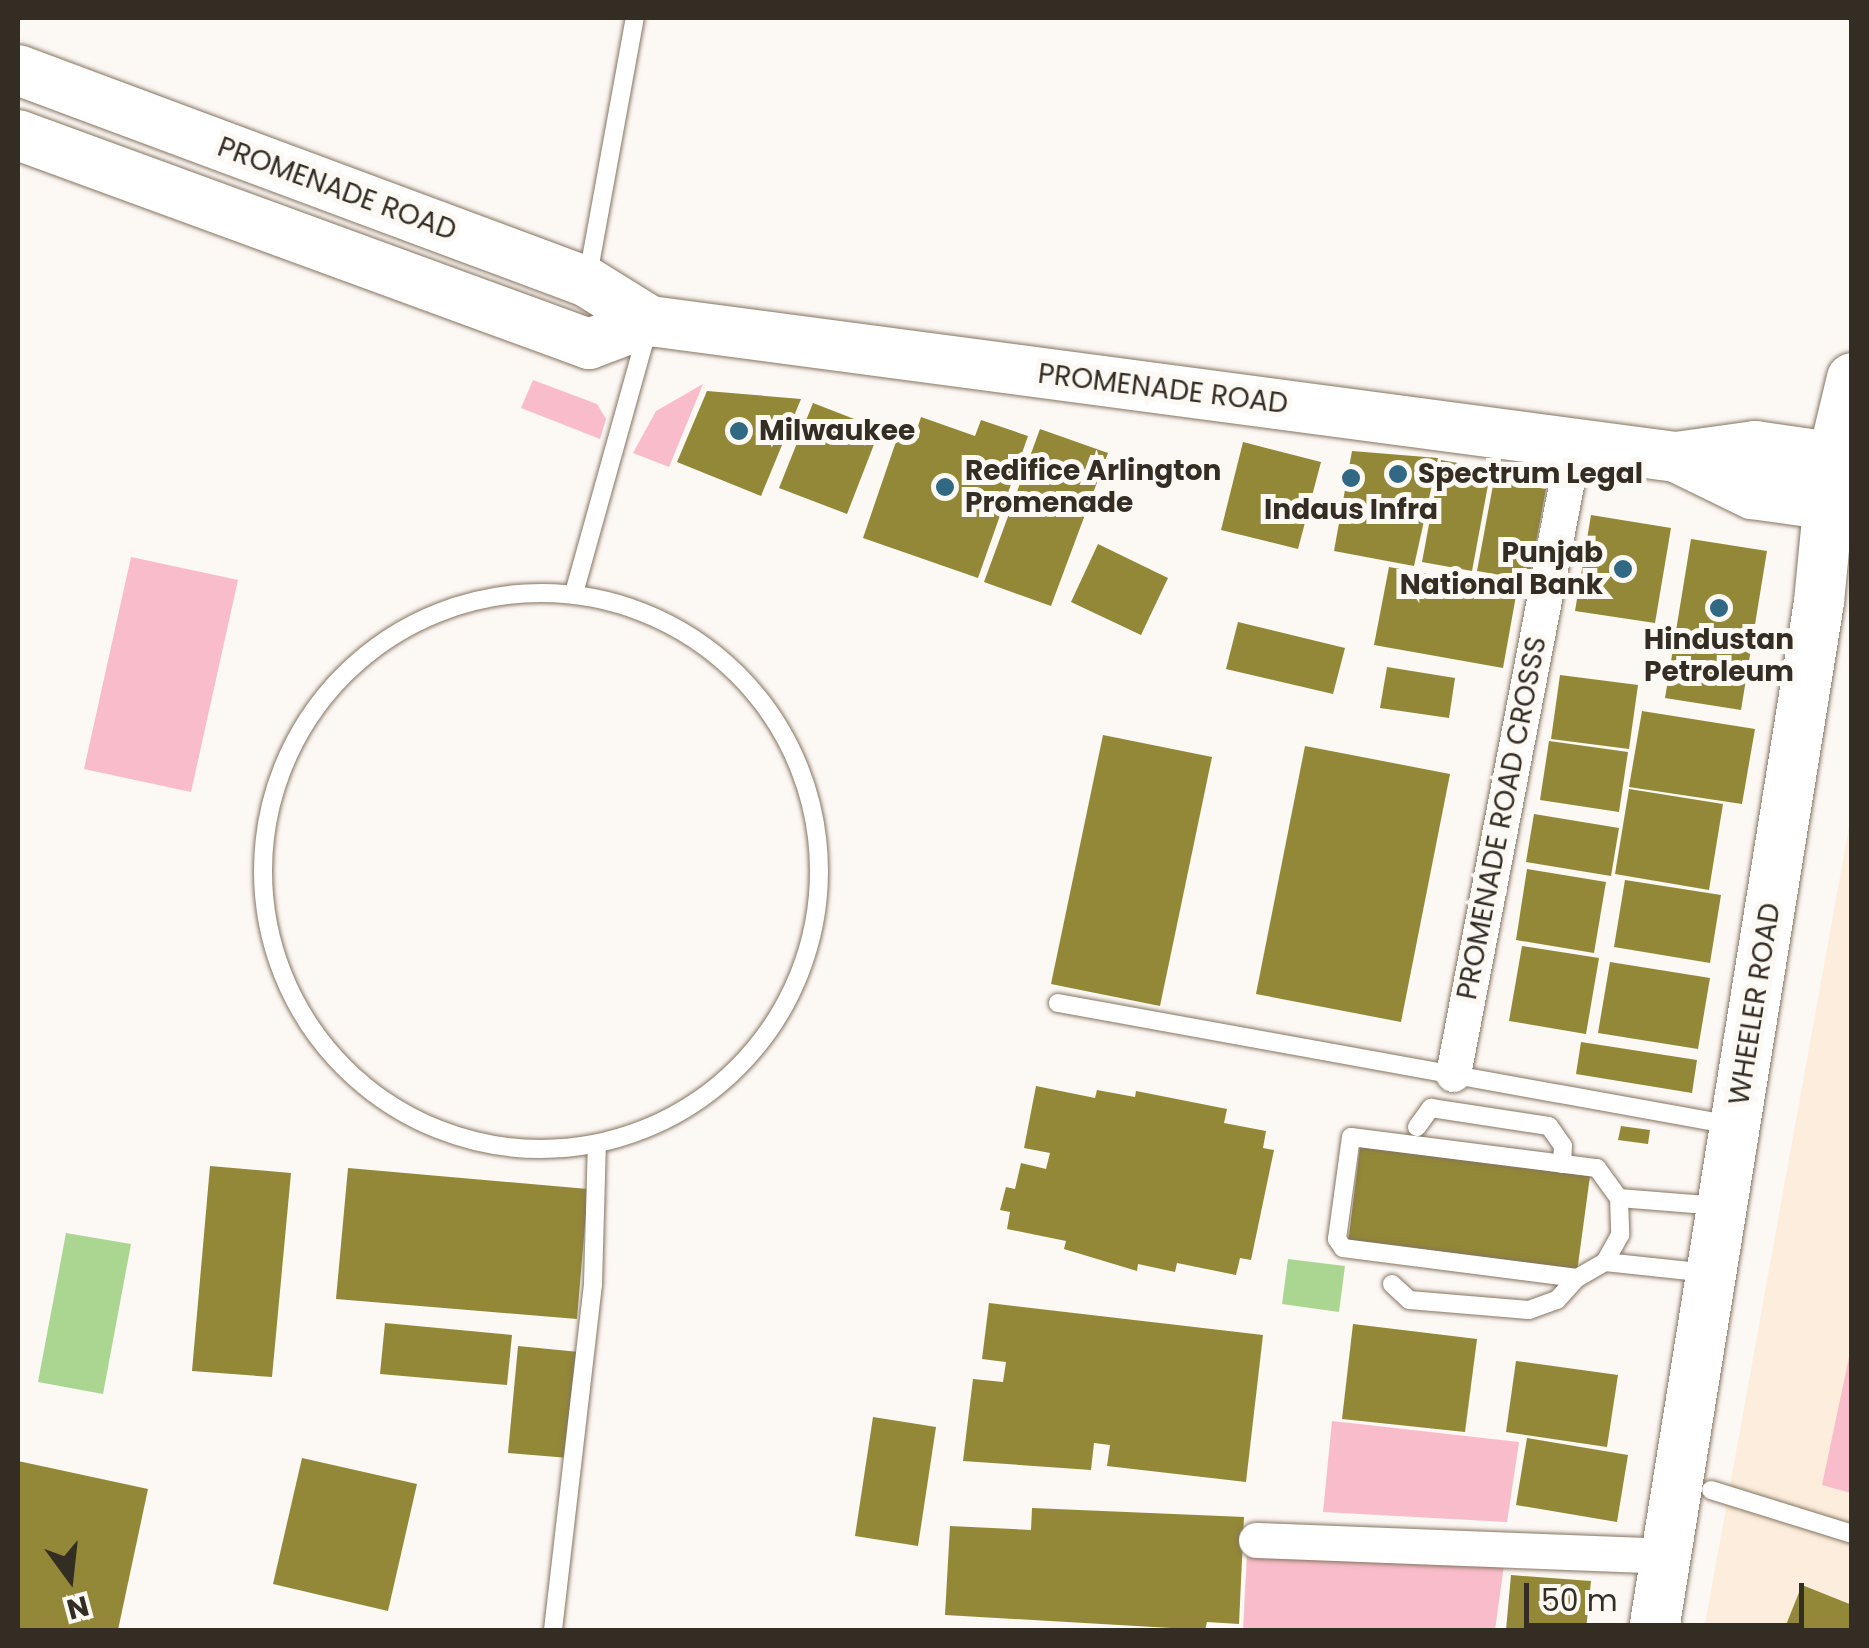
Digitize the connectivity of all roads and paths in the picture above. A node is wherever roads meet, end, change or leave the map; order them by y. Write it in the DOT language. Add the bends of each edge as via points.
graph roads {
  1 [pos="634,18"];
  2 [pos="18,70"];
  3 [pos="18,135"];
  4 [pos="587,282"];
  5 [pos="650,322"];
  6 [pos="1852,378"];
  7 [pos="1574,443"];
  8 [pos="1841,482"];
  9 [pos="1852,576"];
  10 [pos="574,593"];
  11 [pos="1058,1003"];
  12 [pos="1453,1074"];
  13 [pos="1736,1126"];
  14 [pos="1417,1127"];
  15 [pos="597,1144"];
  16 [pos="1562,1164"];
  17 [pos="1620,1198"];
  18 [pos="1723,1207"];
  19 [pos="1604,1262"];
  20 [pos="1713,1274"];
  21 [pos="1577,1278"];
  22 [pos="1392,1284"];
  23 [pos="1711,1490"];
  24 [pos="1852,1534"];
  25 [pos="1256,1540"];
  26 [pos="1667,1556"];
  27 [pos="1671,1626"];
  28 [pos="553,1630"];
  1 -- 4 [label="lane"];
  2 -- 4 [label="main road, PROMENADE ROAD"];
  3 -- 5 [label="main road, PROMENADE ROAD" via="589,344"];
  4 -- 5 [label="main road, PROMENADE ROAD"];
  5 -- 7 [label="main road, PROMENADE ROAD"];
  5 -- 10 [label="lane"];
  6 -- 8 [label="main road, WHEELER ROAD"];
  7 -- 8 [label="main road, PROMENADE ROAD" via="1676,456 1752,494"];
  7 -- 12 [label="street, PROMENADE ROAD CROSSS"];
  8 -- 13 [label="main road, WHEELER ROAD"];
  9 -- 23 [label="main road, WHEELER ROAD"];
  10 -- 15 [label="lane" via="684,629 757,690 805,773 823,867 807,962 760,1046 687,1110"];
  10 -- 15 [label="lane" via="503,594 418,620 344,672 292,744 264,829 264,918 294,1003 348,1074 422,1124 456,1134 508,1148"];
  11 -- 12 [label="lane"];
  12 -- 13 [label="lane"];
  13 -- 18 [label="main road, WHEELER ROAD"];
  14 -- 16 [label="lane" via="1431,1108 1549,1126 1560,1137"];
  15 -- 28 [label="lane" via="594,1284"];
  16 -- 17 [label="lane" via="1598,1168"];
  16 -- 21 [label="lane" via="1351,1137 1338,1243"];
  17 -- 18 [label="lane"];
  17 -- 19 [label="lane" via="1620,1235"];
  18 -- 20 [label="main road, WHEELER ROAD"];
  19 -- 20 [label="lane"];
  19 -- 21 [label="lane"];
  20 -- 26 [label="main road, WHEELER ROAD"];
  21 -- 22 [label="lane" via="1557,1300 1529,1310 1409,1300"];
  23 -- 24 [label="lane"];
  23 -- 27 [label="main road, WHEELER ROAD"];
  25 -- 26 [label="street"];
  26 -- 27 [label="main road, WHEELER ROAD"];
}
